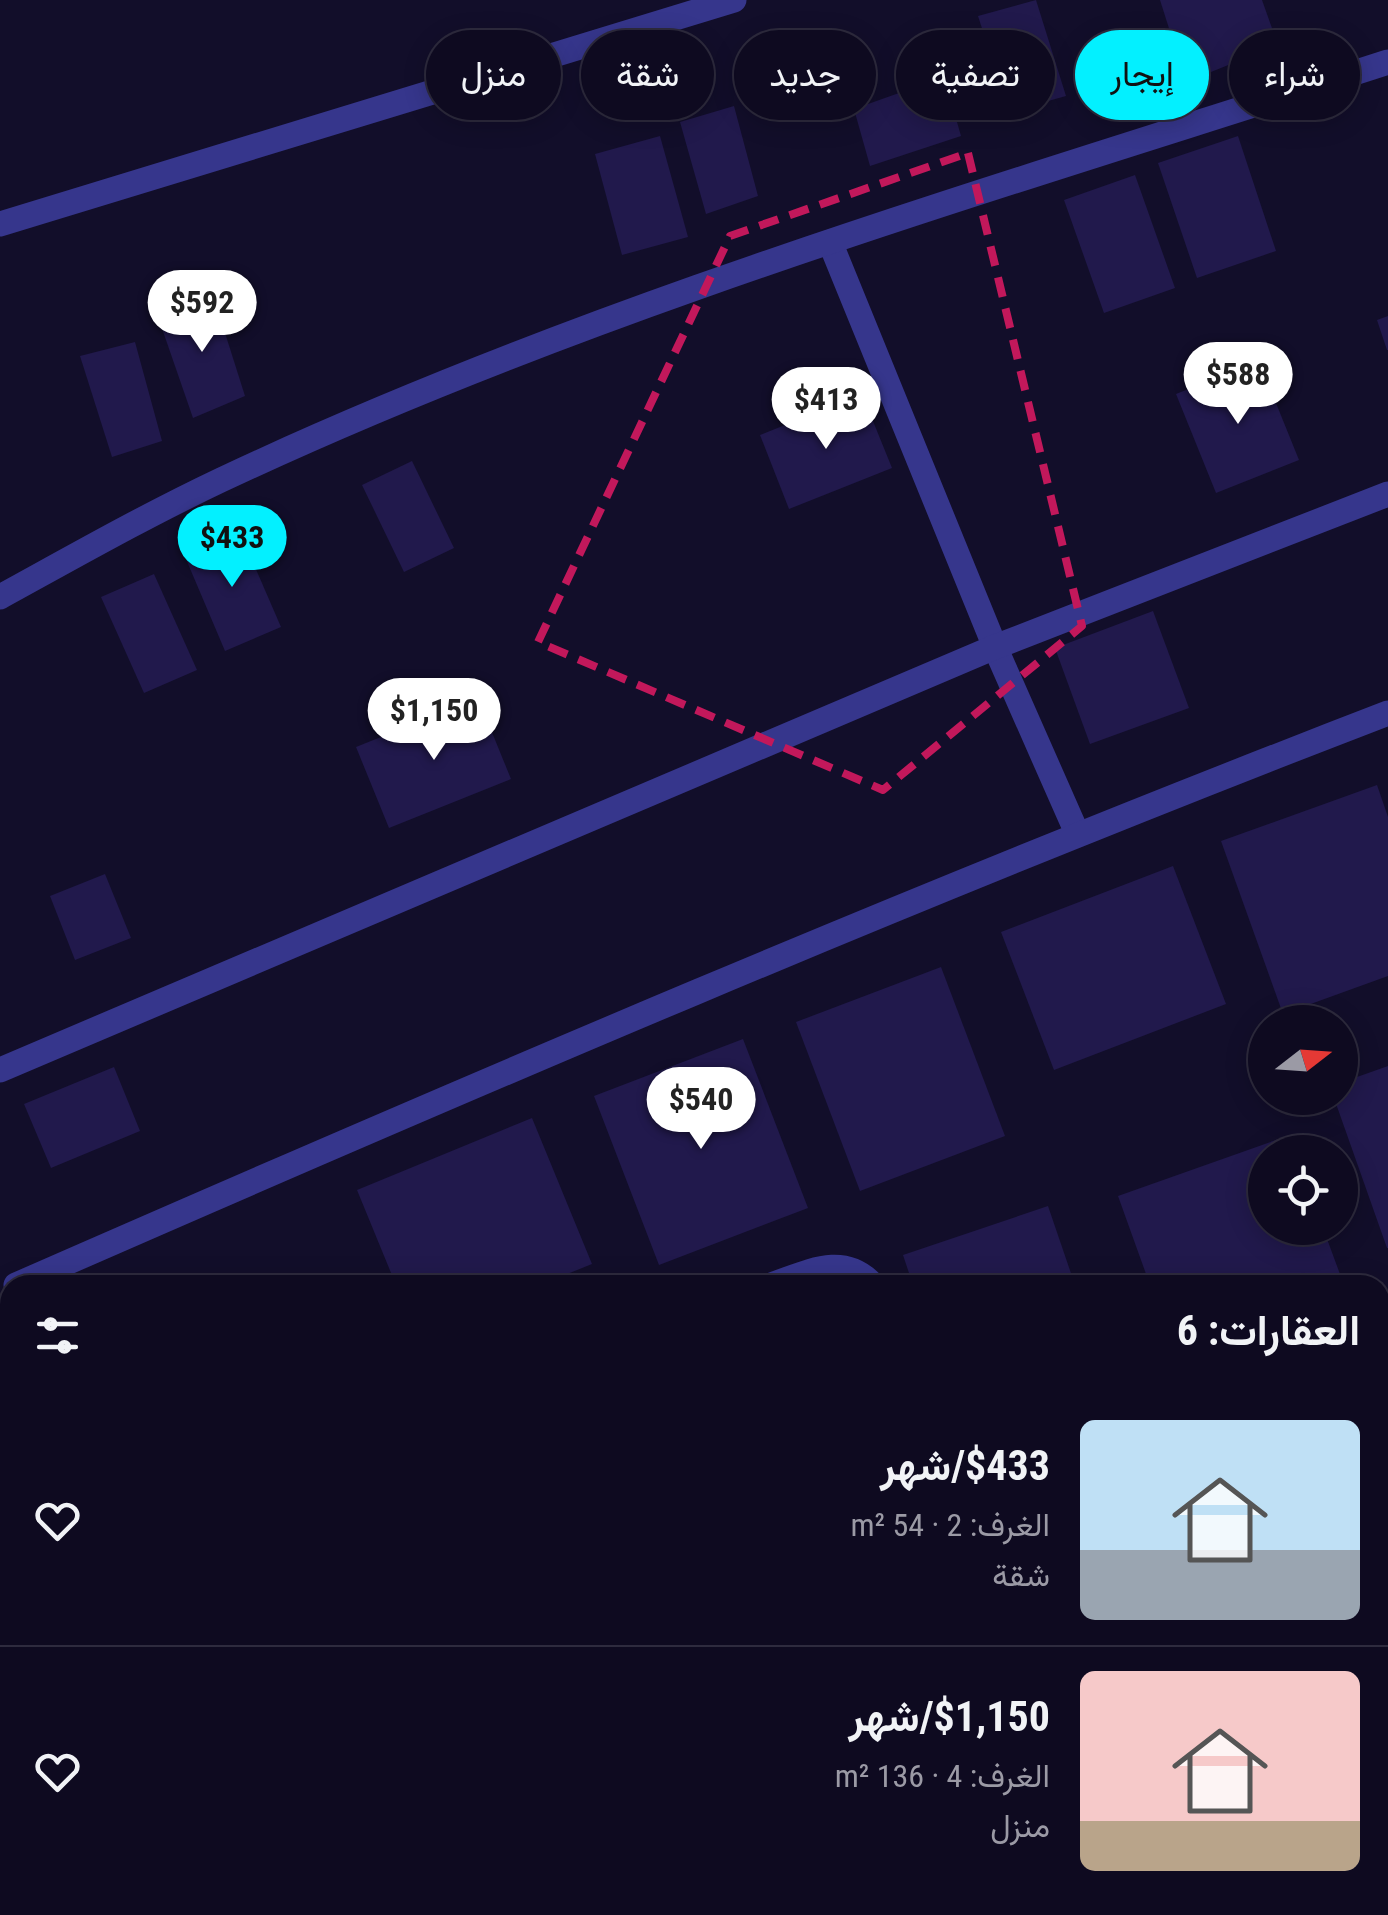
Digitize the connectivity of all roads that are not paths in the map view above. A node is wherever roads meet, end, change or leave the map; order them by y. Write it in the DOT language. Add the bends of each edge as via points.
graph roads {
  1 [pos="734,0"];
  2 [pos="1388,62"];
  3 [pos="0,224"];
  4 [pos="830,242"];
  5 [pos="1388,494"];
  6 [pos="0,597"];
  7 [pos="995,647"];
  8 [pos="1388,713"];
  9 [pos="1077,833"];
  10 [pos="0,1070"];
  11 [pos="38,1275"];
  12 [pos="808,1275"];
  13 [pos="862,1275"];
  1 -- 3 [label="street"];
  2 -- 4 [label="street"];
  4 -- 6 [label="street" via="479,372 224,479"];
  4 -- 7 [label="street"];
  5 -- 7 [label="street"];
  7 -- 9 [label="street"];
  7 -- 10 [label="street"];
  8 -- 9 [label="street"];
  9 -- 11 [label="street"];
  12 -- 13 [label="street" via="842,1266"];
}
